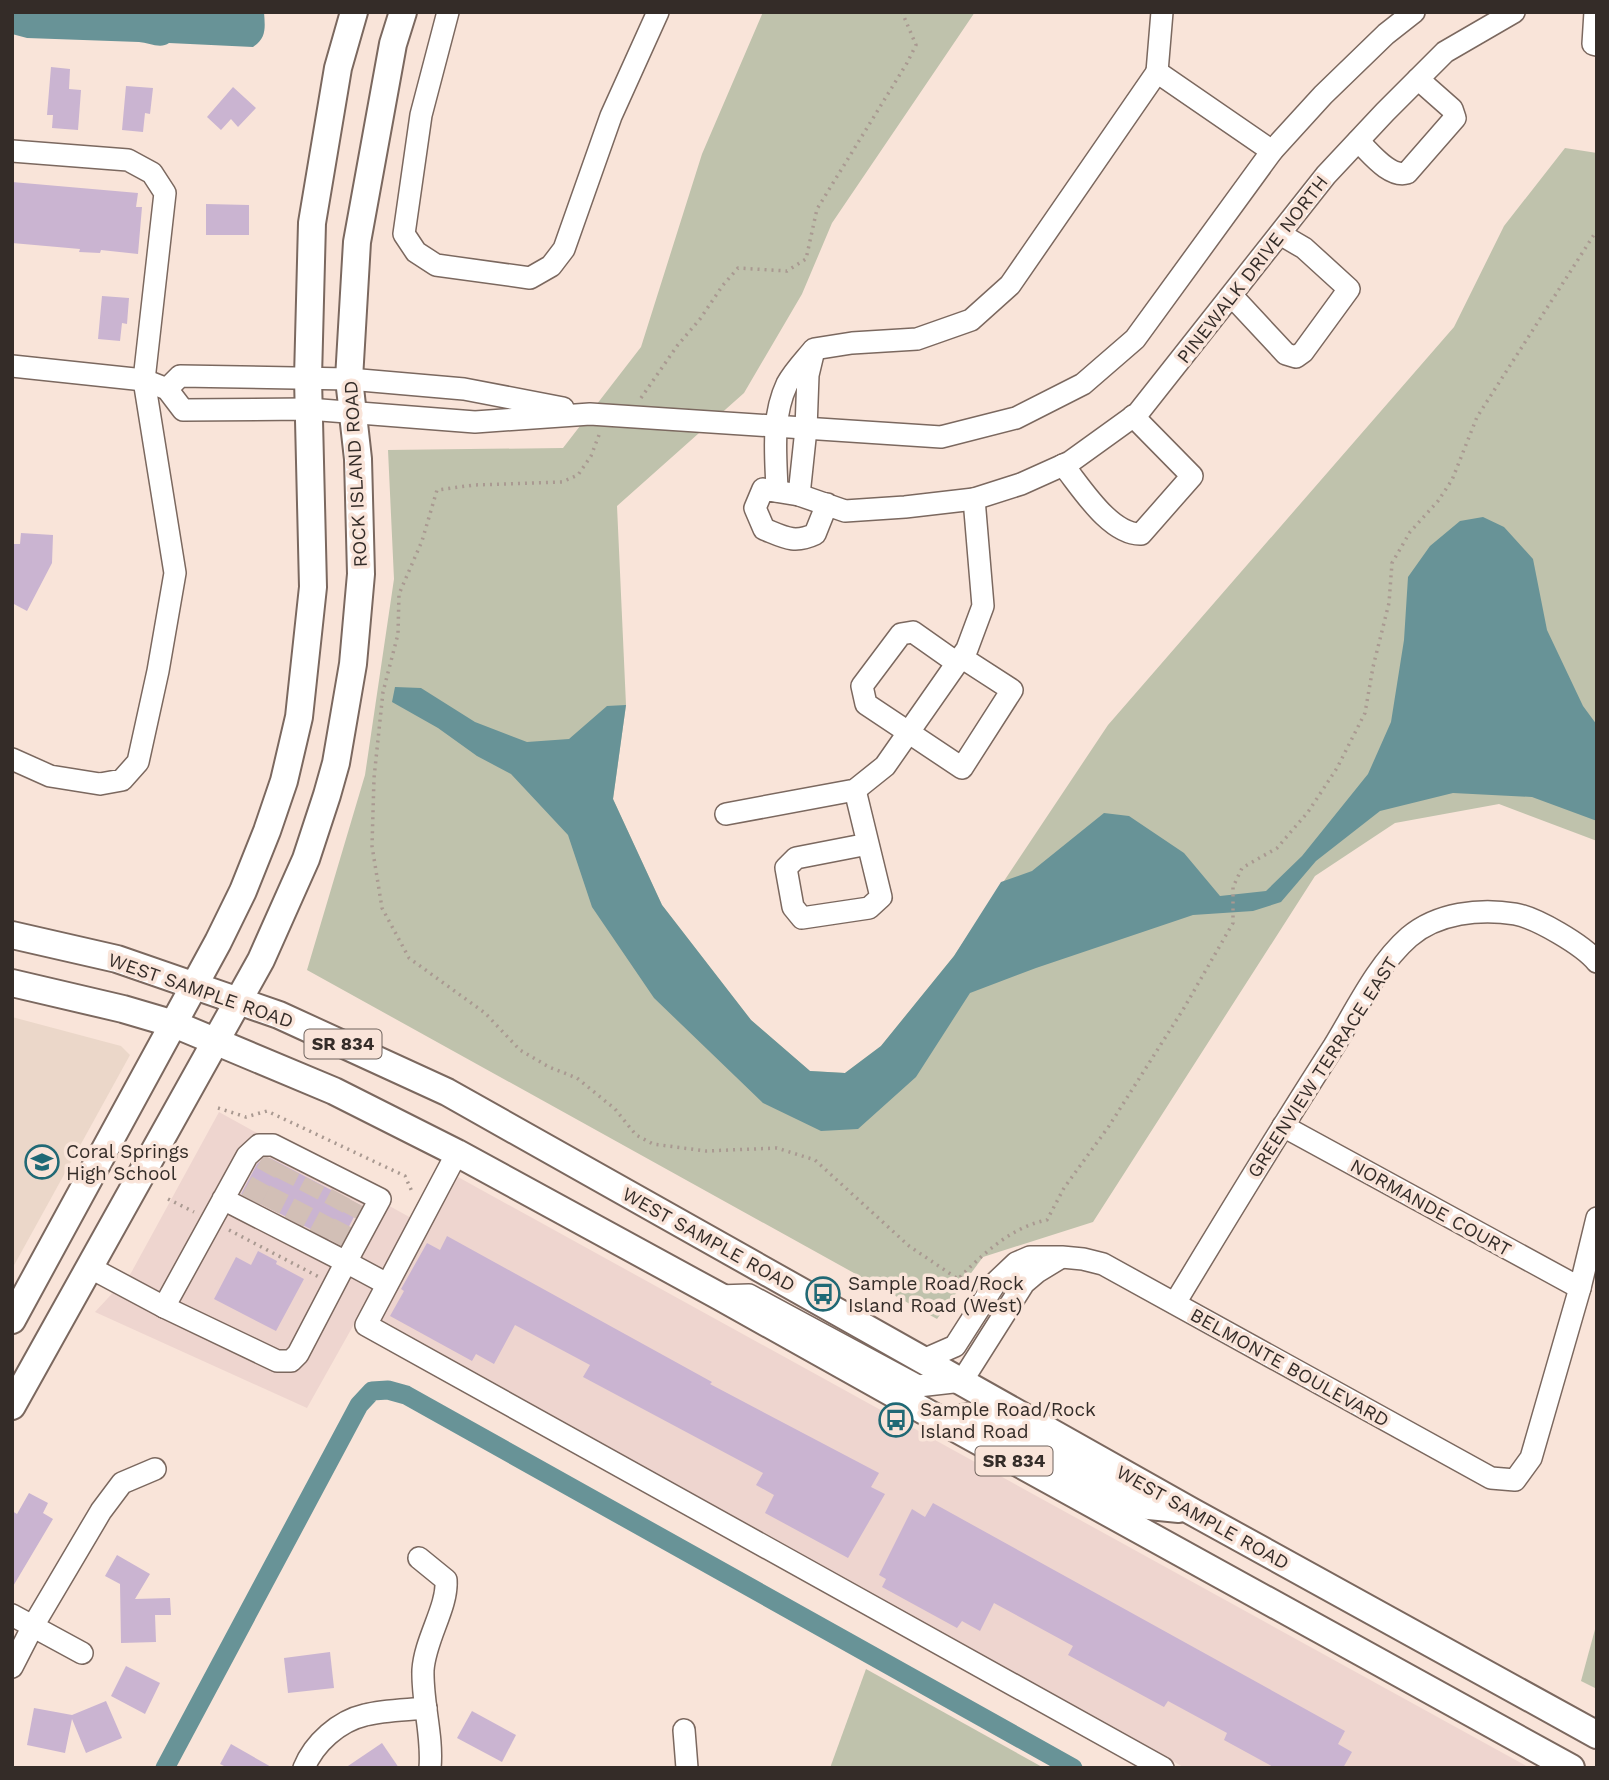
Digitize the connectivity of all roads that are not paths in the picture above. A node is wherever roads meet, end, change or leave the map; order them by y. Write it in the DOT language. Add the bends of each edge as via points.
graph roads {
  1 [pos="354,12"];
  2 [pos="403,12"];
  3 [pos="448,12"];
  4 [pos="658,12"];
  5 [pos="1162,12"];
  6 [pos="1413,12"];
  7 [pos="1514,12"];
  8 [pos="1595,12"];
  9 [pos="1597,45"];
  10 [pos="1157,72"];
  11 [pos="1418,79"];
  12 [pos="1358,141"];
  13 [pos="12,151"];
  14 [pos="1272,151"];
  15 [pos="1280,234"];
  16 [pos="1232,296"];
  17 [pos="814,349"];
  18 [pos="12,366"];
  19 [pos="308,378"];
  20 [pos="349,379"];
  21 [pos="144,380"];
  22 [pos="167,389"];
  23 [pos="308,409"];
  24 [pos="351,413"];
  25 [pos="590,414"];
  26 [pos="1133,416"];
  27 [pos="775,427"];
  28 [pos="806,429"];
  29 [pos="1063,465"];
  30 [pos="777,491"];
  31 [pos="799,495"];
  32 [pos="974,499"];
  33 [pos="827,504"];
  34 [pos="959,660"];
  35 [pos="908,733"];
  36 [pos="12,759"];
  37 [pos="855,790"];
  38 [pos="726,814"];
  39 [pos="868,844"];
  40 [pos="12,934"];
  41 [pos="1597,962"];
  42 [pos="12,983"];
  43 [pos="195,985"];
  44 [pos="238,1002"];
  45 [pos="174,1024"];
  46 [pos="216,1040"];
  47 [pos="1283,1126"];
  48 [pos="457,1153"];
  49 [pos="223,1199"];
  50 [pos="1597,1219"];
  51 [pos="329,1248"];
  52 [pos="1062,1257"];
  53 [pos="89,1267"];
  54 [pos="387,1284"];
  55 [pos="1580,1288"];
  56 [pos="719,1296"];
  57 [pos="1175,1303"];
  58 [pos="164,1307"];
  59 [pos="12,1320"];
  60 [pos="923,1360"];
  61 [pos="962,1381"];
  62 [pos="12,1406"];
  63 [pos="942,1421"];
  64 [pos="155,1469"];
  65 [pos="1191,1511"];
  66 [pos="419,1558"];
  67 [pos="12,1615"];
  68 [pos="33,1626"];
  69 [pos="82,1653"];
  70 [pos="12,1667"];
  71 [pos="1410,1679"];
  72 [pos="1544,1706"];
  73 [pos="426,1708"];
  74 [pos="684,1730"];
  75 [pos="1597,1735"];
  76 [pos="304,1768"];
  77 [pos="430,1768"];
  78 [pos="687,1768"];
  79 [pos="1163,1768"];
  80 [pos="1572,1768"];
  1 -- 19 [label="main road" via="338,68 312,223"];
  2 -- 20 [label="main road, ROCK ISLAND ROAD" via="393,44 357,242"];
  3 -- 4 [label="street" via="421,115 404,234 416,252 436,265 530,278 551,266 564,249 611,116"];
  5 -- 10 [label="street"];
  6 -- 14 [label="street"];
  7 -- 11 [label="street, PINEWALK DRIVE NORTH" via="1445,52"];
  8 -- 9 [label="street" via="1593,44"];
  10 -- 14 [label="street"];
  10 -- 17 [label="street" via="1010,285 971,320 917,339"];
  11 -- 12 [label="street, PINEWALK DRIVE NORTH"];
  11 -- 12 [label="street" via="1452,109 1455,118 1407,173 1392,171"];
  12 -- 15 [label="street, PINEWALK DRIVE NORTH"];
  13 -- 21 [label="street" via="128,160 152,173 164,193"];
  14 -- 28 [label="street" via="1135,339 1083,384 1016,418 941,437"];
  15 -- 16 [label="street, PINEWALK DRIVE NORTH"];
  15 -- 16 [label="street" via="1304,248 1349,289 1303,352 1296,357 1286,354"];
  16 -- 26 [label="street, PINEWALK DRIVE NORTH"];
  17 -- 27 [label="street" via="788,382"];
  17 -- 28 [label="street"];
  18 -- 21 [label="street"];
  19 -- 20 [label="street"];
  19 -- 22 [label="street" via="180,376"];
  19 -- 23 [label="main road"];
  20 -- 24 [label="main road, ROCK ISLAND ROAD"];
  20 -- 25 [label="street" via="464,389"];
  21 -- 22 [label="street"];
  21 -- 36 [label="street" via="175,573 138,762 122,780 100,784 50,776"];
  22 -- 23 [label="street" via="183,410"];
  23 -- 24 [label="street"];
  23 -- 43 [label="main road" via="313,587 299,717 267,831 243,891"];
  24 -- 25 [label="street" via="475,422"];
  24 -- 44 [label="main road, ROCK ISLAND ROAD" via="358,459 361,574 356,641 338,752 306,859"];
  25 -- 27 [label="street"];
  26 -- 29 [label="street, PINEWALK DRIVE NORTH"];
  26 -- 29 [label="street" via="1192,476 1141,534 1118,528"];
  27 -- 28 [label="street"];
  27 -- 30 [label="street"];
  28 -- 31 [label="street"];
  29 -- 32 [label="street, PINEWALK DRIVE NORTH"];
  30 -- 31 [label="street, PINEWALK DRIVE NORTH"];
  30 -- 33 [label="street" via="763,489 755,508 764,529 785,538 802,541 815,534"];
  31 -- 33 [label="street, PINEWALK DRIVE NORTH"];
  32 -- 33 [label="street, PINEWALK DRIVE NORTH" via="845,510"];
  32 -- 34 [label="street" via="984,606"];
  34 -- 35 [label="street"];
  34 -- 35 [label="street" via="913,632 901,634 862,686 866,704"];
  34 -- 35 [label="street" via="1012,690 962,768"];
  35 -- 37 [label="street" via="885,766"];
  37 -- 38 [label="street"];
  37 -- 39 [label="street"];
  39 -- 39 [label="street" via="881,897 869,908 802,918 793,907 786,868 796,858"];
  40 -- 43 [label="main road, WEST SAMPLE ROAD / SR 834" via="117,959"];
  41 -- 47 [label="street, GREENVIEW TERRACE EAST" via="1562,935 1517,914 1444,917 1410,936 1388,960"];
  42 -- 45 [label="main road, SR 834"];
  43 -- 44 [label="main road, WEST SAMPLE ROAD / SR 834"];
  43 -- 45 [label="main road"];
  44 -- 46 [label="main road, ROCK ISLAND ROAD"];
  44 -- 60 [label="main road, WEST SAMPLE ROAD / SR 834" via="279,1014 447,1092"];
  45 -- 46 [label="main road, SR 834"];
  45 -- 59 [label="main road"];
  46 -- 48 [label="main road, SR 834" via="334,1091"];
  46 -- 53 [label="main road, ROCK ISLAND ROAD"];
  47 -- 55 [label="street, NORMANDE COURT"];
  47 -- 57 [label="street, GREENVIEW TERRACE EAST"];
  48 -- 54 [label="street"];
  48 -- 56 [label="main road, SR 834"];
  49 -- 51 [label="street" via="258,1210"];
  49 -- 51 [label="street" via="247,1156 259,1145 273,1145 285,1158 318,1176 351,1192 380,1199"];
  49 -- 58 [label="street"];
  50 -- 55 [label="street"];
  51 -- 54 [label="street"];
  51 -- 58 [label="street" via="334,1285 290,1361 277,1361"];
  52 -- 57 [label="street, BELMONTE BOULEVARD" via="1102,1264"];
  52 -- 60 [label="street, BELMONTE BOULEVARD" via="1016,1263 996,1282 955,1346"];
  52 -- 61 [label="street" via="1024,1283"];
  53 -- 58 [label="street"];
  53 -- 62 [label="main road, ROCK ISLAND ROAD"];
  54 -- 79 [label="street" via="366,1325"];
  55 -- 57 [label="street, BELMONTE BOULEVARD" via="1531,1458 1516,1480 1490,1478"];
  56 -- 61 [label="street" via="749,1295 918,1386"];
  56 -- 63 [label="main road, SR 834"];
  60 -- 61 [label="main road, WEST SAMPLE ROAD / SR 834"];
  61 -- 65 [label="main road, WEST SAMPLE ROAD / SR 834"];
  63 -- 65 [label="main road" via="981,1415 1139,1505"];
  63 -- 71 [label="main road, SR 834"];
  64 -- 68 [label="street" via="122,1483 100,1511"];
  65 -- 72 [label="main road, WEST SAMPLE ROAD / SR 834"];
  66 -- 73 [label="street" via="446,1580 447,1594 427,1647 423,1670"];
  67 -- 68 [label="street"];
  68 -- 69 [label="street"];
  68 -- 70 [label="street"];
  71 -- 72 [label="main road" via="1449,1674 1518,1711"];
  71 -- 80 [label="main road, SR 834"];
  72 -- 75 [label="main road, WEST SAMPLE ROAD / SR 834"];
  73 -- 76 [label="street" via="364,1715 332,1731 310,1754"];
  73 -- 77 [label="street"];
  74 -- 78 [label="street"];
}
